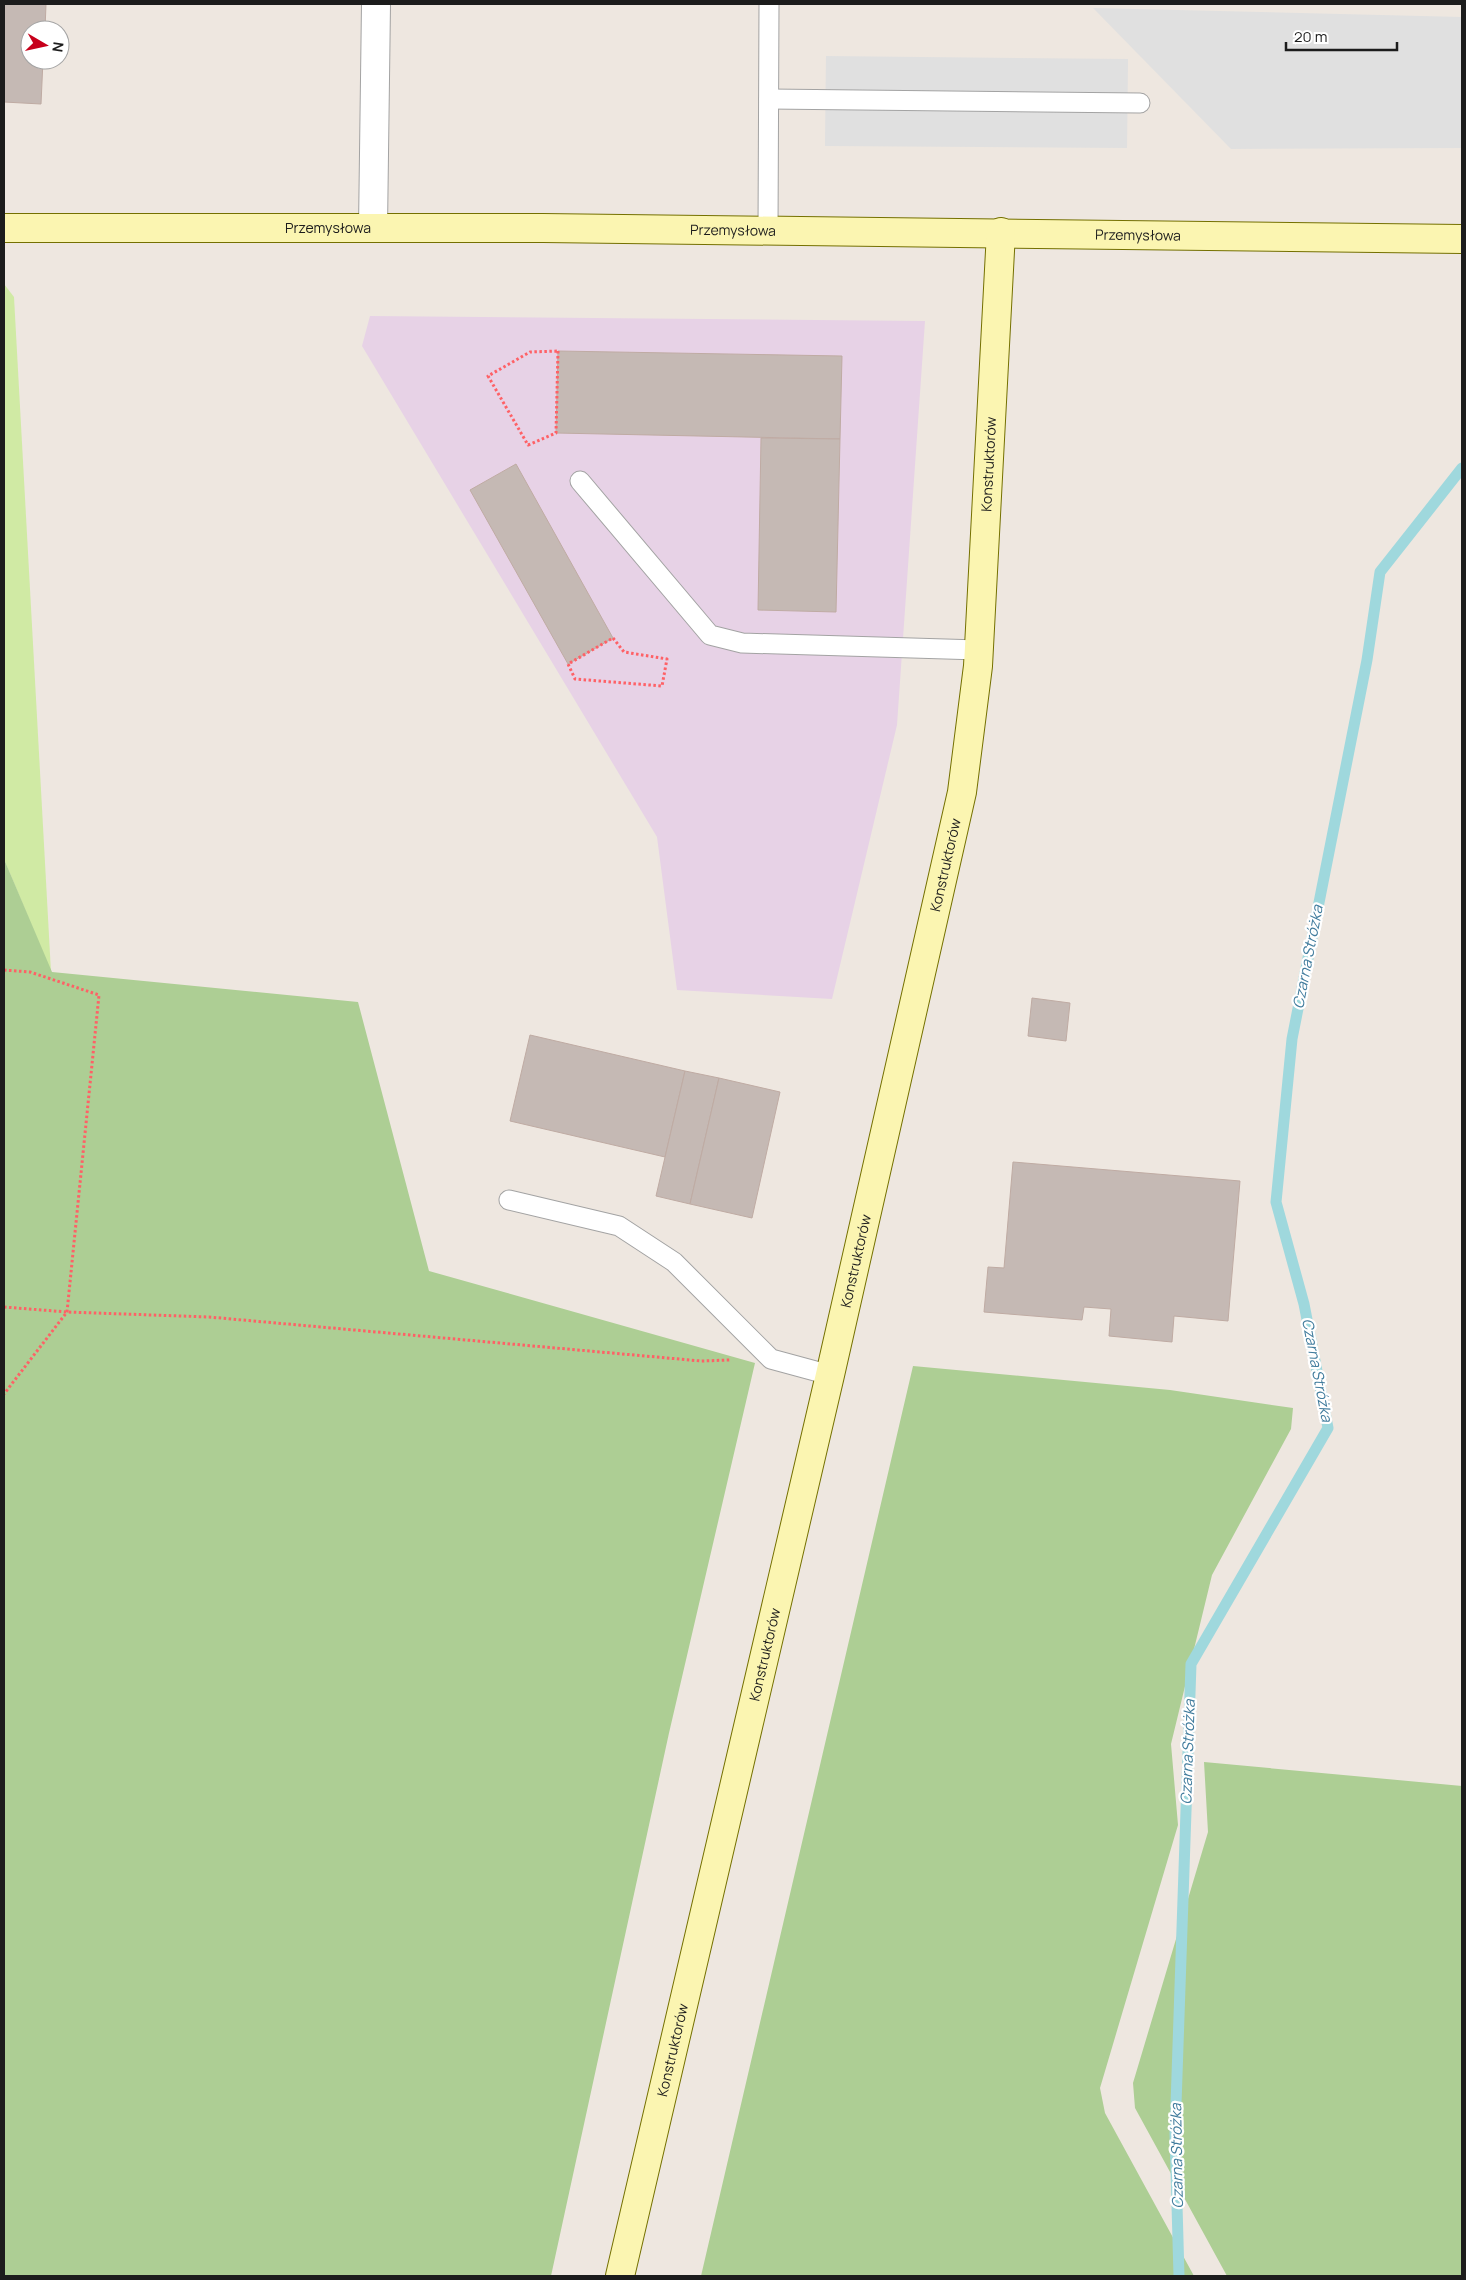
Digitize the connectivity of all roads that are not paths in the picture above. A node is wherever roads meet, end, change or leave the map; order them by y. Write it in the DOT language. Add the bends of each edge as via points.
graph roads {
  1 [pos="376,4"];
  2 [pos="768,4"];
  3 [pos="768,99"];
  4 [pos="1140,103"];
  5 [pos="4,228"];
  6 [pos="373,228"];
  7 [pos="768,230"];
  8 [pos="1001,232"];
  9 [pos="1462,239"];
  10 [pos="580,481"];
  11 [pos="978,650"];
  12 [pos="509,1200"];
  13 [pos="830,1375"];
  14 [pos="620,2276"];
  1 -- 6 [label="street"];
  2 -- 3 [label="lane"];
  3 -- 4 [label="lane"];
  3 -- 7 [label="lane"];
  5 -- 6 [label="street, Przemysłowa"];
  6 -- 7 [label="street, Przemysłowa"];
  7 -- 8 [label="street, Przemysłowa"];
  8 -- 9 [label="street, Przemysłowa"];
  8 -- 11 [label="street, Konstruktorów"];
  10 -- 11 [label="lane" via="710,635 742,643"];
  11 -- 13 [label="street, Konstruktorów" via="962,792"];
  12 -- 13 [label="lane" via="620,1226 674,1262 771,1358"];
  13 -- 14 [label="street, Konstruktorów"];
}
